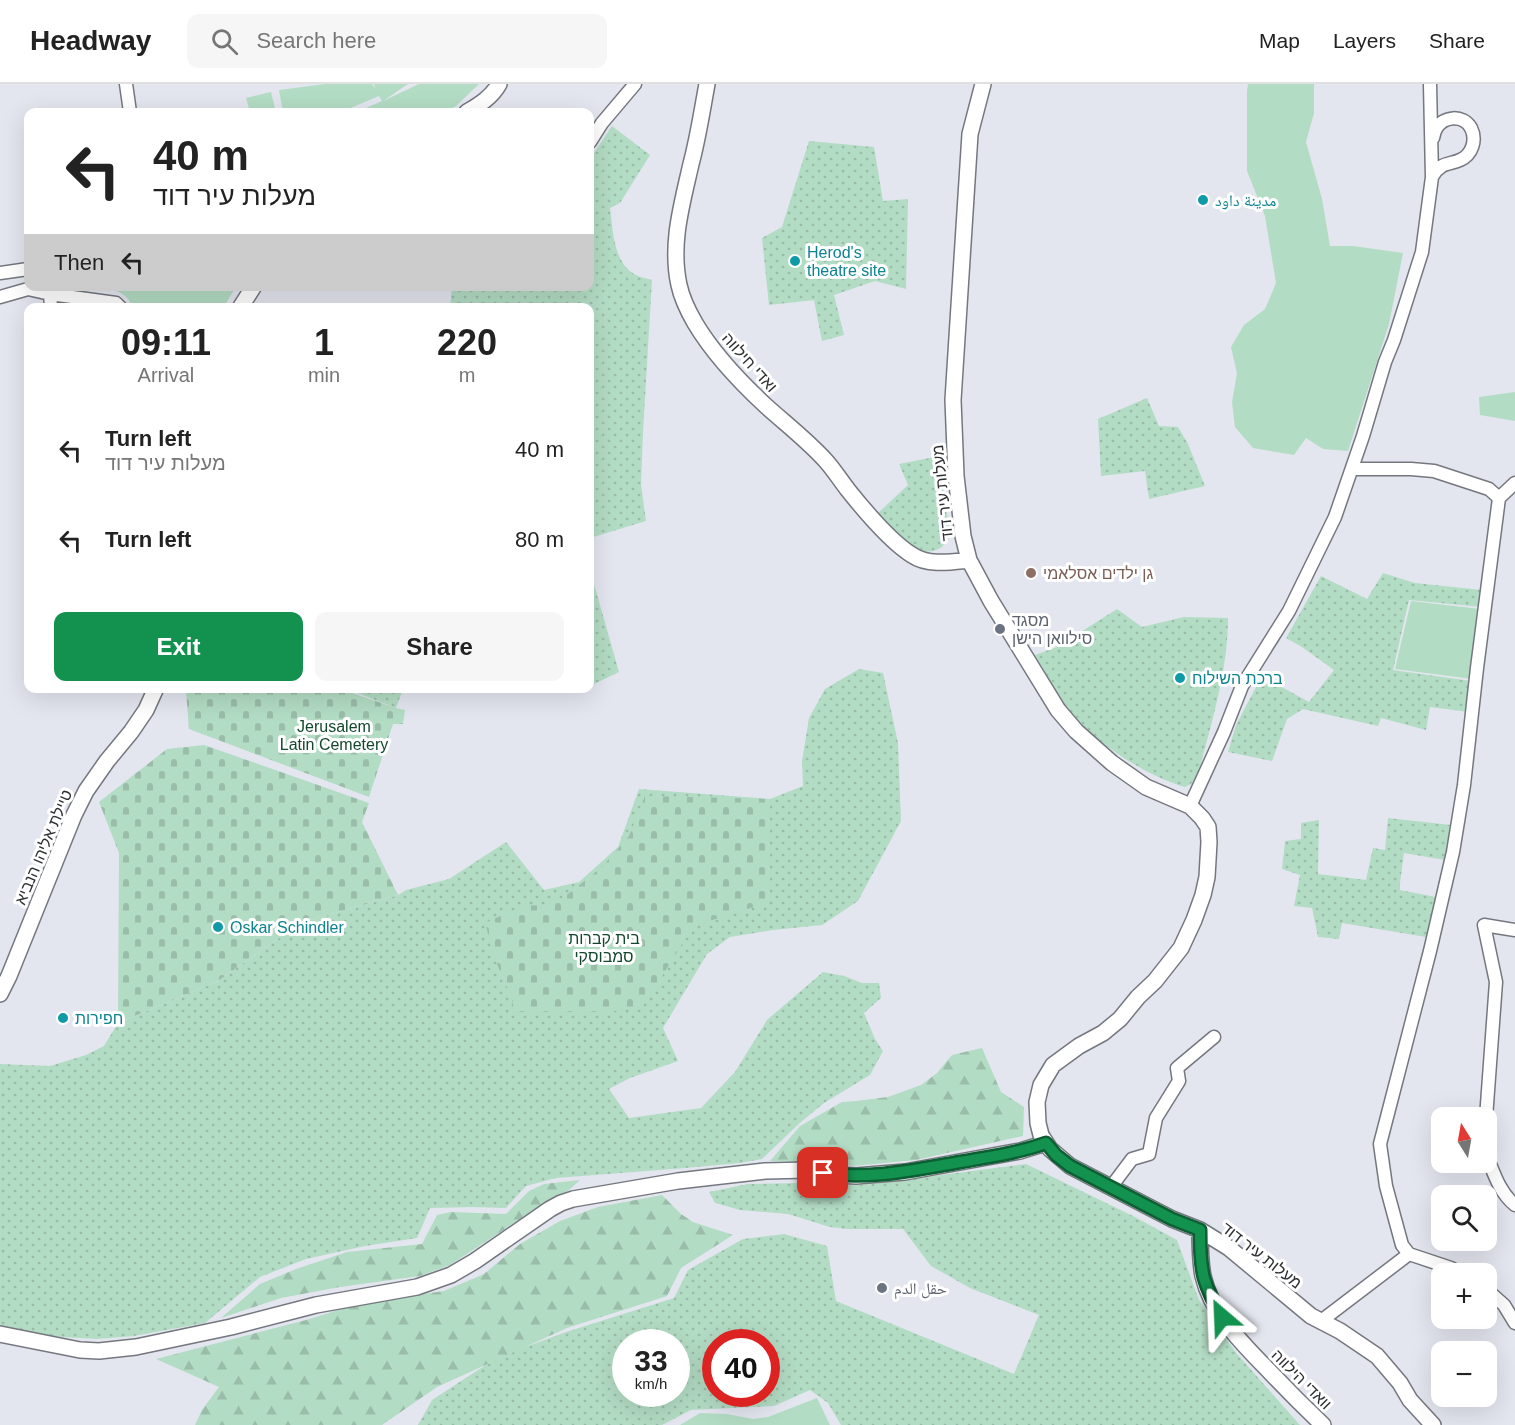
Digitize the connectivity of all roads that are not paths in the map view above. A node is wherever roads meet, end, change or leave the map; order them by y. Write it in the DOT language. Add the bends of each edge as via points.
graph roads {
  1 [pos="126,84"];
  2 [pos="499,84"];
  3 [pos="636,84"];
  4 [pos="708,84"];
  5 [pos="983,84"];
  6 [pos="1430,84"];
  7 [pos="129,108"];
  8 [pos="474,108"];
  9 [pos="594,136"];
  10 [pos="1432,141"];
  11 [pos="1432,177"];
  12 [pos="24,270"];
  13 [pos="0,273"];
  14 [pos="24,290"];
  15 [pos="37,291"];
  16 [pos="50,294"];
  17 [pos="0,297"];
  18 [pos="51,303"];
  19 [pos="116,303"];
  20 [pos="1352,469"];
  21 [pos="1515,483"];
  22 [pos="1499,498"];
  23 [pos="969,560"];
  24 [pos="154,693"];
  25 [pos="1190,806"];
  26 [pos="1515,930"];
  27 [pos="0,994"];
  28 [pos="1214,1037"];
  29 [pos="1487,1107"];
  30 [pos="1046,1143"];
  31 [pos="1494,1173"];
  32 [pos="1111,1187"];
  33 [pos="1515,1205"];
  34 [pos="1200,1230"];
  35 [pos="1409,1254"];
  36 [pos="1436,1263"];
  37 [pos="1497,1299"];
  38 [pos="1321,1321"];
  39 [pos="1515,1323"];
  40 [pos="0,1334"];
  41 [pos="1323,1425"];
  42 [pos="1433,1425"];
  1 -- 7 [label="street"];
  2 -- 8 [label="street"];
  3 -- 9 [label="street"];
  4 -- 23 [label="street, ואדי חילווה" via="677,235 675,260 686,307 713,351 730,370 827,462 849,492 901,547 922,561"];
  5 -- 23 [label="street, מעלות עיר דוד" via="970,134 953,400 956,476"];
  6 -- 10 [label="street"];
  10 -- 11 [label="street"];
  10 -- 11 [label="street" via="1436,129 1447,119 1463,120 1473,133 1471,151 1466,157 1441,166"];
  11 -- 20 [label="street" via="1422,252"];
  12 -- 13 [label="street"];
  14 -- 17 [label="street"];
  15 -- 16 [label="street"];
  16 -- 18 [label="street"];
  16 -- 19 [label="street"];
  20 -- 22 [label="street" via="1434,471 1490,489"];
  20 -- 25 [label="street" via="1335,517 1289,611 1242,686"];
  21 -- 22 [label="street"];
  22 -- 35 [label="street" via="1453,852 1380,1144 1386,1186 1402,1245"];
  23 -- 25 [label="street, מעלות עיר דוד" via="1046,692 1076,731 1146,787"];
  24 -- 27 [label="street, טיילת אליהו הנביא" via="146,710 86,791"];
  25 -- 30 [label="street" via="1208,827 1209,842 1207,877 1194,920 1181,948 1120,1019 1064,1056 1046,1075 1037,1113"];
  26 -- 29 [label="street" via="1484,925 1496,982"];
  28 -- 32 [label="street" via="1177,1068 1179,1081 1156,1118 1149,1154 1132,1159"];
  30 -- 32 [label="street, מעלות עיר דוד" via="1070,1166"];
  30 -- 40 [label="street" via="905,1172 856,1176 808,1170 765,1171 573,1199 542,1214 467,1266 424,1285 316,1305 136,1347 81,1350"];
  31 -- 33 [label="street"];
  32 -- 34 [label="street, מעלות עיר דוד"];
  34 -- 38 [label="street, מעלות עיר דוד" via="1229,1248 1292,1302"];
  34 -- 41 [label="street, וואדי הילווה" via="1203,1277 1222,1317 1243,1344"];
  35 -- 36 [label="street"];
  35 -- 38 [label="street"];
  37 -- 39 [label="street"];
  38 -- 42 [label="street, מעלות עיר דוד" via="1377,1356"];
}
